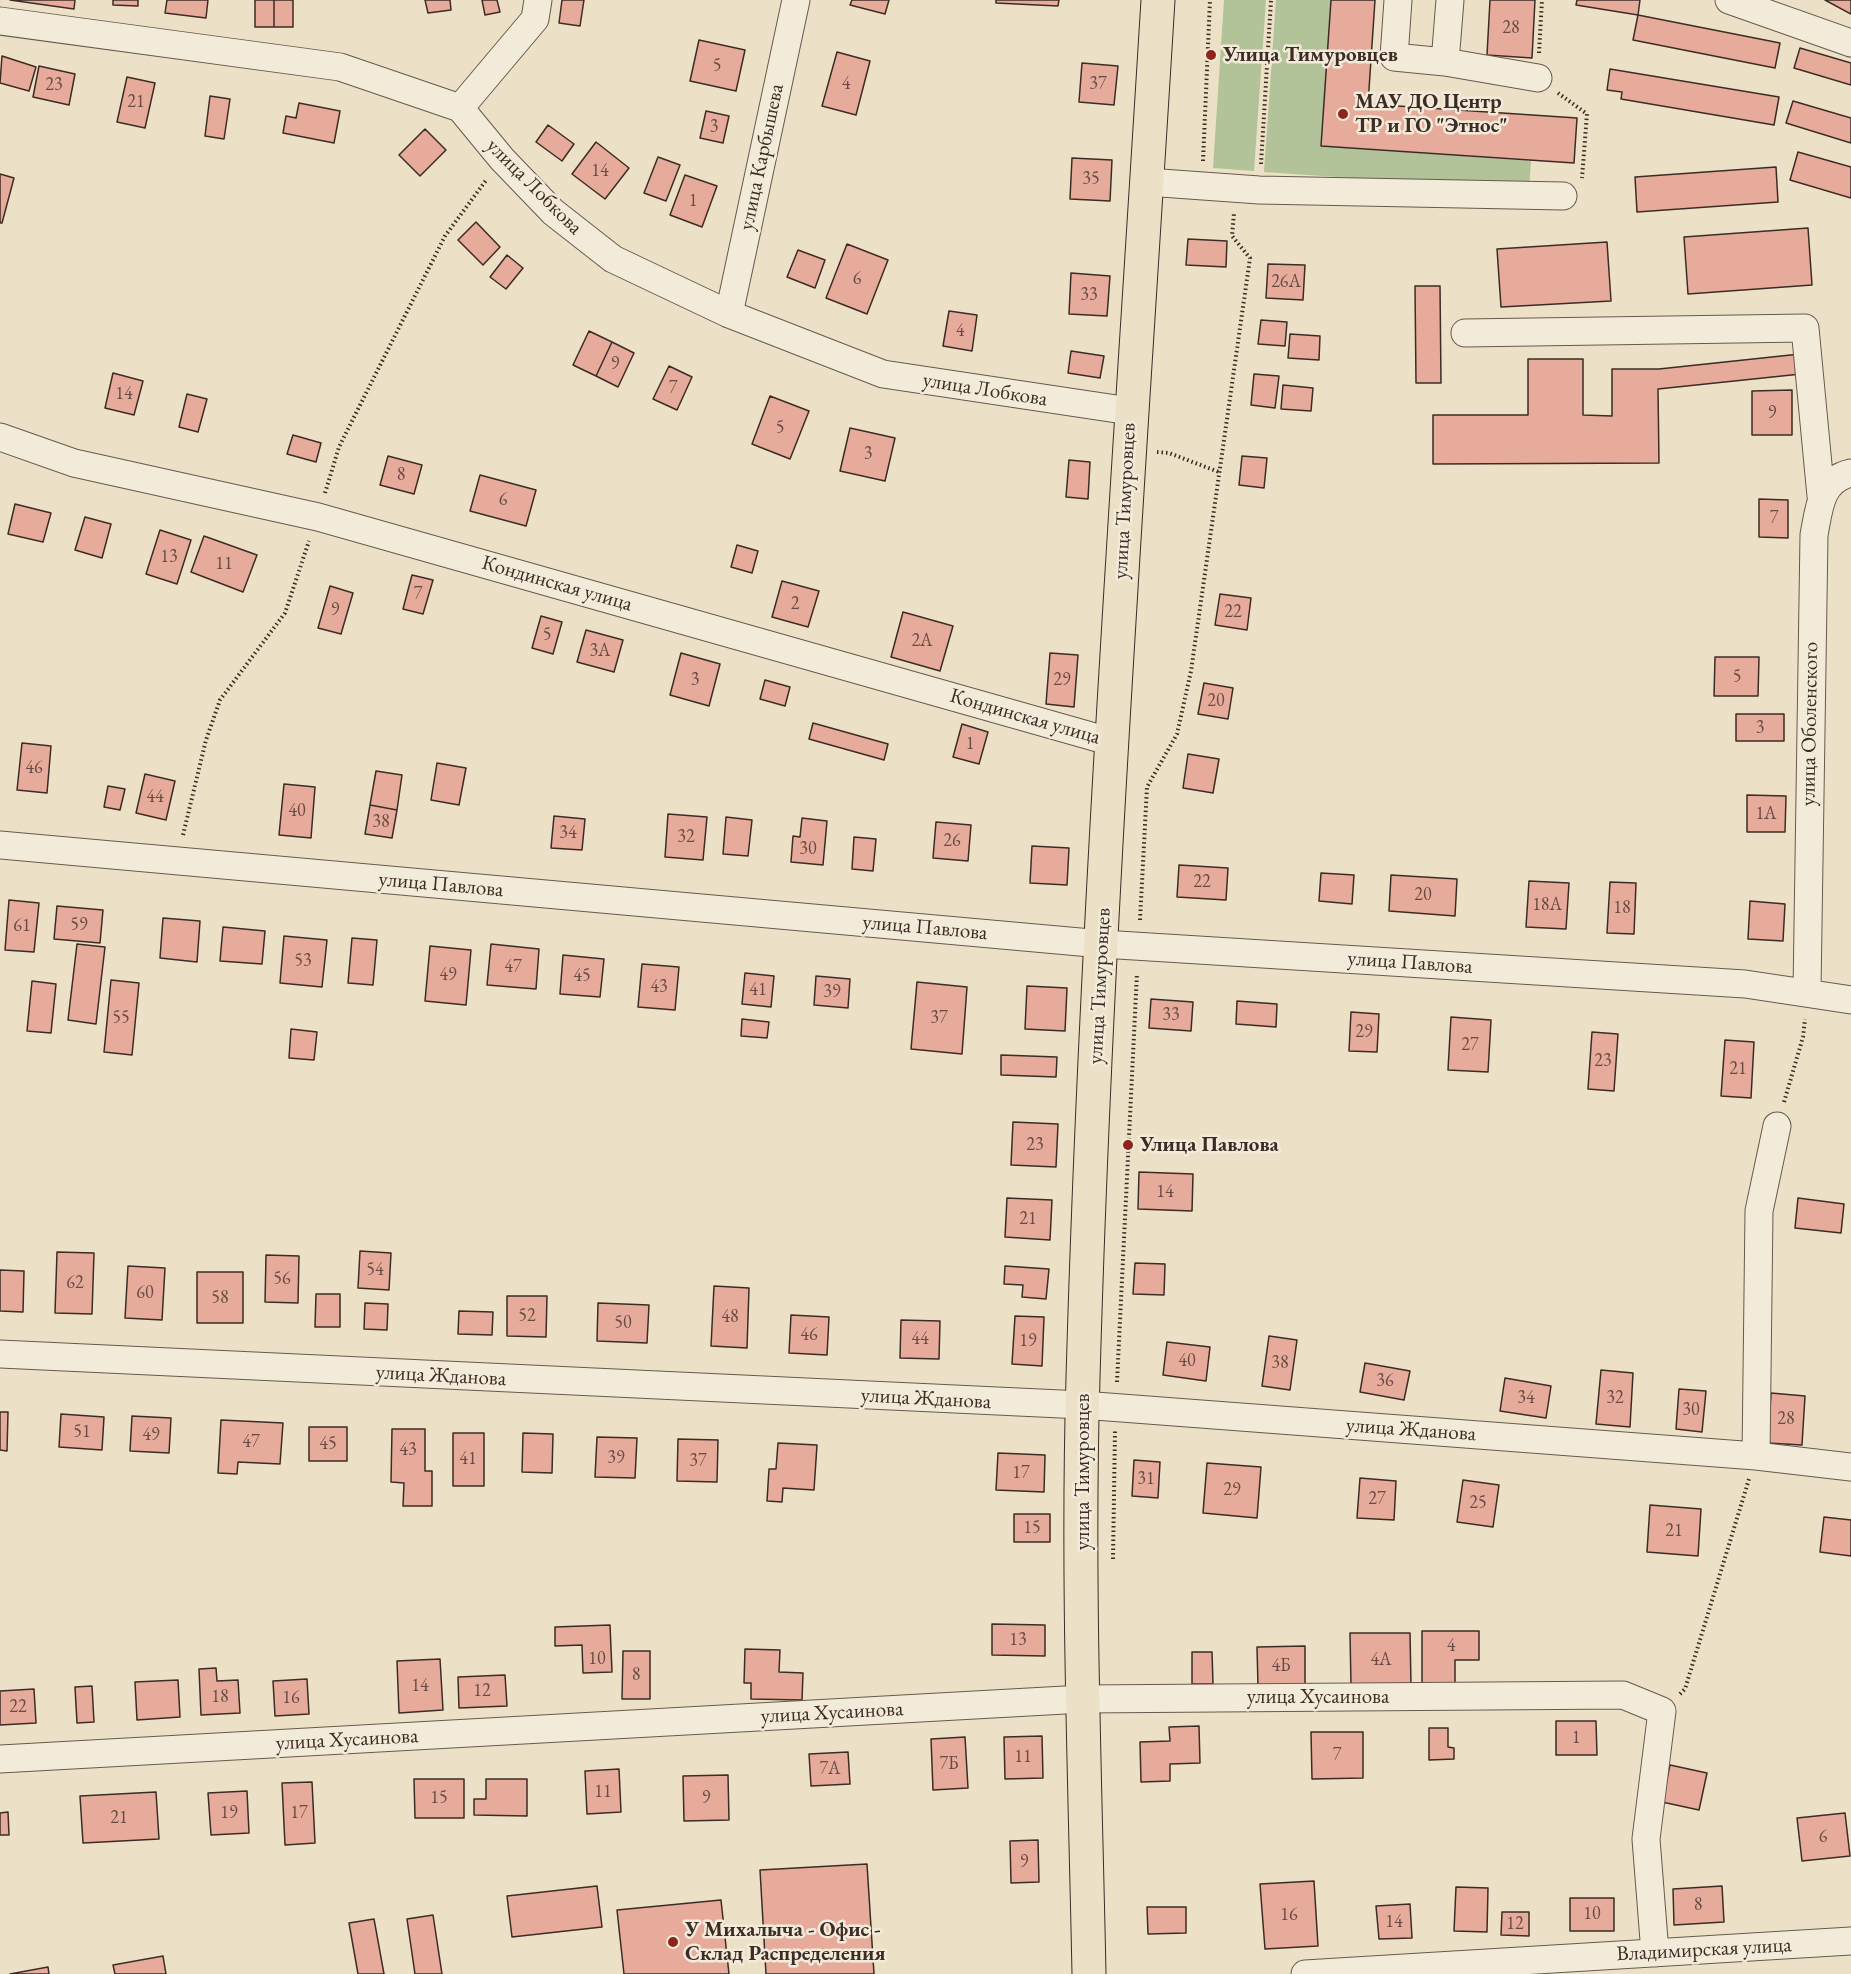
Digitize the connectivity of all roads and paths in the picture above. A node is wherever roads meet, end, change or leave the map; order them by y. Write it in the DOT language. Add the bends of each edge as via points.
graph roads {
  1 [pos="538,0"];
  2 [pos="796,0"];
  3 [pos="1158,0"];
  4 [pos="1210,0"];
  5 [pos="1271,0"];
  6 [pos="1398,0"];
  7 [pos="1450,0"];
  8 [pos="1542,0"];
  9 [pos="1729,0"];
  10 [pos="0,21"];
  11 [pos="1851,43"];
  12 [pos="1445,62"];
  13 [pos="1538,78"];
  14 [pos="460,108"];
  15 [pos="1147,182"];
  16 [pos="1202,186"];
  17 [pos="1259,190"];
  18 [pos="1563,196"];
  19 [pos="729,314"];
  20 [pos="1465,333"];
  21 [pos="1130,411"];
  22 [pos="0,437"];
  23 [pos="1128,449"];
  24 [pos="1219,472"];
  25 [pos="1851,474"];
  26 [pos="1821,496"];
  27 [pos="1112,742"];
  28 [pos="0,845"];
  29 [pos="1102,944"];
  30 [pos="1139,946"];
  31 [pos="1807,991"];
  32 [pos="1851,999"];
  33 [pos="1777,1126"];
  34 [pos="0,1354"];
  35 [pos="1082,1406"];
  36 [pos="1116,1408"];
  37 [pos="1756,1456"];
  38 [pos="1851,1467"];
  39 [pos="1113,1560"];
  40 [pos="1083,1698"];
  41 [pos="1662,1711"];
  42 [pos="0,1759"];
  43 [pos="1851,1941"];
  44 [pos="1655,1953"];
  45 [pos="1089,1974"];
  46 [pos="1305,1974"];
  1 -- 14 [label="street" via="535,19"];
  2 -- 19 [label="street, улица Карбышева"];
  3 -- 15 [label="main road, улица Тимуровцев"];
  4 -- 16 [label="path"];
  5 -- 17 [label="path"];
  6 -- 12 [label="street" via="1394,57"];
  7 -- 12 [label="street"];
  8 -- 13 [label="path"];
  9 -- 11 [label="street"];
  10 -- 14 [label="street" via="340,67"];
  12 -- 13 [label="street"];
  13 -- 18 [label="path" via="1587,114 1582,186"];
  14 -- 19 [label="street, улица Лобкова" via="553,212 613,259"];
  15 -- 16 [label="street"];
  15 -- 21 [label="main road, улица Тимуровцев"];
  16 -- 17 [label="street"];
  17 -- 18 [label="street"];
  17 -- 24 [label="path" via="1234,209 1232,236 1250,258"];
  19 -- 21 [label="street, улица Лобкова" via="883,374"];
  20 -- 26 [label="street, улица Оболенского" via="1805,328"];
  21 -- 23 [label="main road, улица Тимуровцев"];
  22 -- 27 [label="street, Кондинская улица" via="74,463 318,516"];
  23 -- 24 [label="path" via="1169,453"];
  23 -- 27 [label="main road, улица Тимуровцев"];
  24 -- 30 [label="path" via="1191,670 1177,734 1147,787"];
  25 -- 26 [label="street" via="1833,481"];
  26 -- 31 [label="street, улица Оболенского" via="1812,578"];
  27 -- 29 [label="main road, улица Тимуровцев"];
  28 -- 29 [label="street, улица Павлова"];
  29 -- 30 [label="street, улица Павлова"];
  29 -- 35 [label="main road, улица Тимуровцев"];
  30 -- 31 [label="street, улица Павлова"];
  30 -- 36 [label="path"];
  31 -- 32 [label="street, улица Павлова"];
  31 -- 33 [label="path" via="1803,1037"];
  33 -- 37 [label="street" via="1759,1211"];
  34 -- 35 [label="street, улица Жданова"];
  35 -- 36 [label="street, улица Жданова"];
  35 -- 40 [label="main road, улица Тимуровцев"];
  36 -- 37 [label="street, улица Жданова"];
  36 -- 39 [label="path"];
  37 -- 38 [label="street, улица Жданова"];
  37 -- 41 [label="path" via="1685,1689"];
  40 -- 41 [label="street, улица Хусаинова" via="1623,1695"];
  40 -- 42 [label="street, улица Хусаинова"];
  40 -- 45 [label="main road, улица Тимуровцев"];
  41 -- 44 [label="street" via="1646,1839"];
  43 -- 44 [label="street, Владимирская улица"];
  44 -- 46 [label="street, Владимирская улица"];
}
